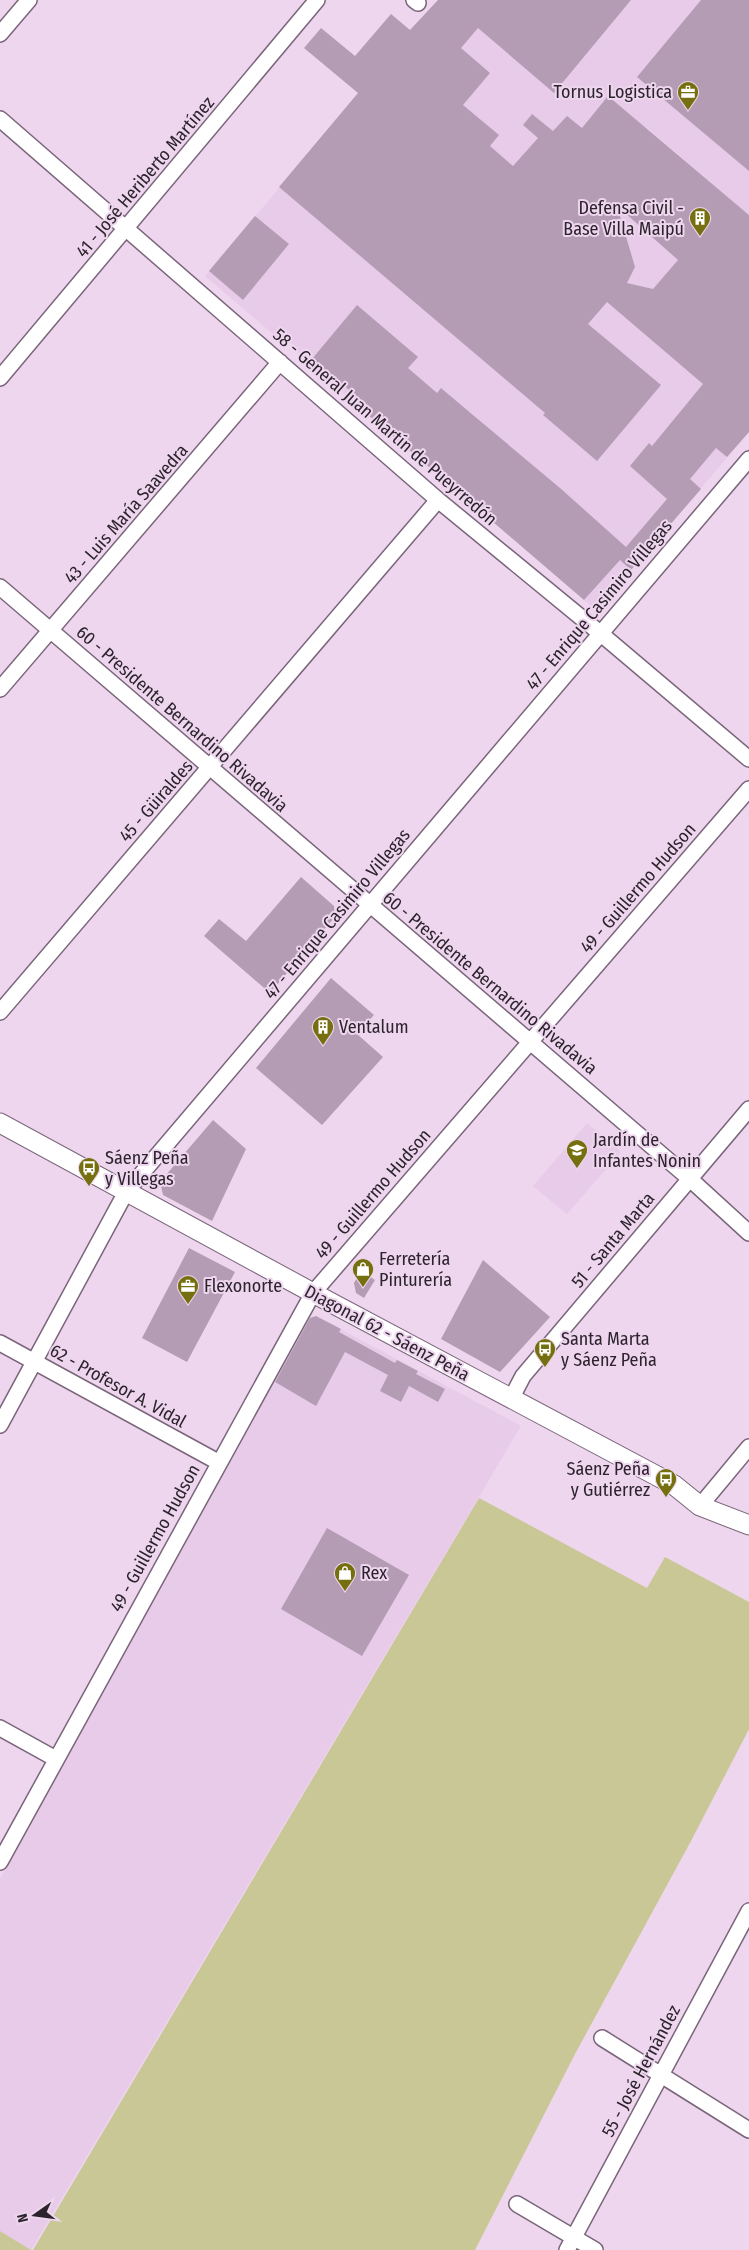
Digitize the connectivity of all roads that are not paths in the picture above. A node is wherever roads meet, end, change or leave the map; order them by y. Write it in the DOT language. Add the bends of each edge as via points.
graph roads {
  1 [pos="29,0"];
  2 [pos="317,0"];
  3 [pos="0,34"];
  4 [pos="0,119"];
  5 [pos="126,229"];
  6 [pos="280,362"];
  7 [pos="0,378"];
  8 [pos="749,459"];
  9 [pos="438,500"];
  10 [pos="0,588"];
  11 [pos="50,630"];
  12 [pos="600,633"];
  13 [pos="0,689"];
  14 [pos="749,759"];
  15 [pos="209,768"];
  16 [pos="749,788"];
  17 [pos="370,905"];
  18 [pos="0,1012"];
  19 [pos="530,1041"];
  20 [pos="749,1110"];
  21 [pos="0,1123"];
  22 [pos="690,1179"];
  23 [pos="126,1192"];
  24 [pos="749,1233"];
  25 [pos="313,1293"];
  26 [pos="0,1343"];
  27 [pos="35,1360"];
  28 [pos="511,1399"];
  29 [pos="0,1425"];
  30 [pos="749,1447"];
  31 [pos="218,1462"];
  32 [pos="700,1506"];
  33 [pos="749,1525"];
  34 [pos="0,1728"];
  35 [pos="56,1759"];
  36 [pos="0,1862"];
  37 [pos="749,1911"];
  38 [pos="602,2038"];
  39 [pos="660,2075"];
  40 [pos="749,2130"];
  41 [pos="517,2204"];
  42 [pos="571,2244"];
  43 [pos="595,2250"];
  1 -- 3 [label="street"];
  2 -- 5 [label="street, 41 - José Heriberto Martínez"];
  4 -- 5 [label="street, 58 - General Juan Martín de Pueyrredón"];
  5 -- 6 [label="street, 58 - General Juan Martín de Pueyrredón"];
  5 -- 7 [label="street, 41 - José Heriberto Martínez"];
  6 -- 9 [label="street, 58 - General Juan Martín de Pueyrredón"];
  6 -- 11 [label="street, 43 - Luis María Saavedra"];
  8 -- 12 [label="street, 47 - Enrique Casimiro Villegas"];
  9 -- 12 [label="street, 58 - General Juan Martín de Pueyrredón"];
  9 -- 15 [label="street, 45 - Güiraldes"];
  10 -- 11 [label="street, 60 - Presidente Bernardino Rivadavia"];
  11 -- 13 [label="street, 43 - Luis María Saavedra"];
  11 -- 15 [label="street, 60 - Presidente Bernardino Rivadavia"];
  12 -- 14 [label="street, 58 - General Juan Martín de Pueyrredón"];
  12 -- 17 [label="street, 47 - Enrique Casimiro Villegas"];
  15 -- 17 [label="street, 60 - Presidente Bernardino Rivadavia"];
  15 -- 18 [label="street, 45 - Güiraldes"];
  16 -- 19 [label="street, 49 - Guillermo Hudson"];
  17 -- 19 [label="street, 60 - Presidente Bernardino Rivadavia"];
  17 -- 23 [label="street, 47 - Enrique Casimiro Villegas"];
  19 -- 22 [label="street, 60 - Presidente Bernardino Rivadavia"];
  19 -- 25 [label="street, 49 - Guillermo Hudson"];
  20 -- 22 [label="street, 51 - Santa Marta"];
  21 -- 23 [label="street, Diagonal 62 - Sáenz Peña"];
  22 -- 24 [label="street, 60 - Presidente Bernardino Rivadavia"];
  22 -- 28 [label="street, 51 - Santa Marta" via="523,1376"];
  23 -- 25 [label="street, Diagonal 62 - Sáenz Peña"];
  23 -- 27 [label="street, 47 - Enrique Casimiro Villegas"];
  25 -- 28 [label="street, Diagonal 62 - Sáenz Peña"];
  25 -- 31 [label="street, 49 - Guillermo Hudson"];
  26 -- 27 [label="street, 62 - Profesor A. Vidal"];
  27 -- 29 [label="street, 47 - Enrique Casimiro Villegas"];
  27 -- 31 [label="street, 62 - Profesor A. Vidal"];
  28 -- 32 [label="street, Diagonal 62 - Sáenz Peña" via="674,1485"];
  30 -- 32 [label="street"];
  31 -- 35 [label="street, 49 - Guillermo Hudson"];
  32 -- 33 [label="street, Diagonal 62 - Sáenz Peña"];
  34 -- 35 [label="street"];
  35 -- 36 [label="street, 49 - Guillermo Hudson"];
  37 -- 39 [label="street, 55 - José Hernández"];
  38 -- 39 [label="street"];
  39 -- 40 [label="street"];
  39 -- 42 [label="street, 55 - José Hernández"];
  41 -- 42 [label="street"];
  42 -- 43 [label="street"];
}
